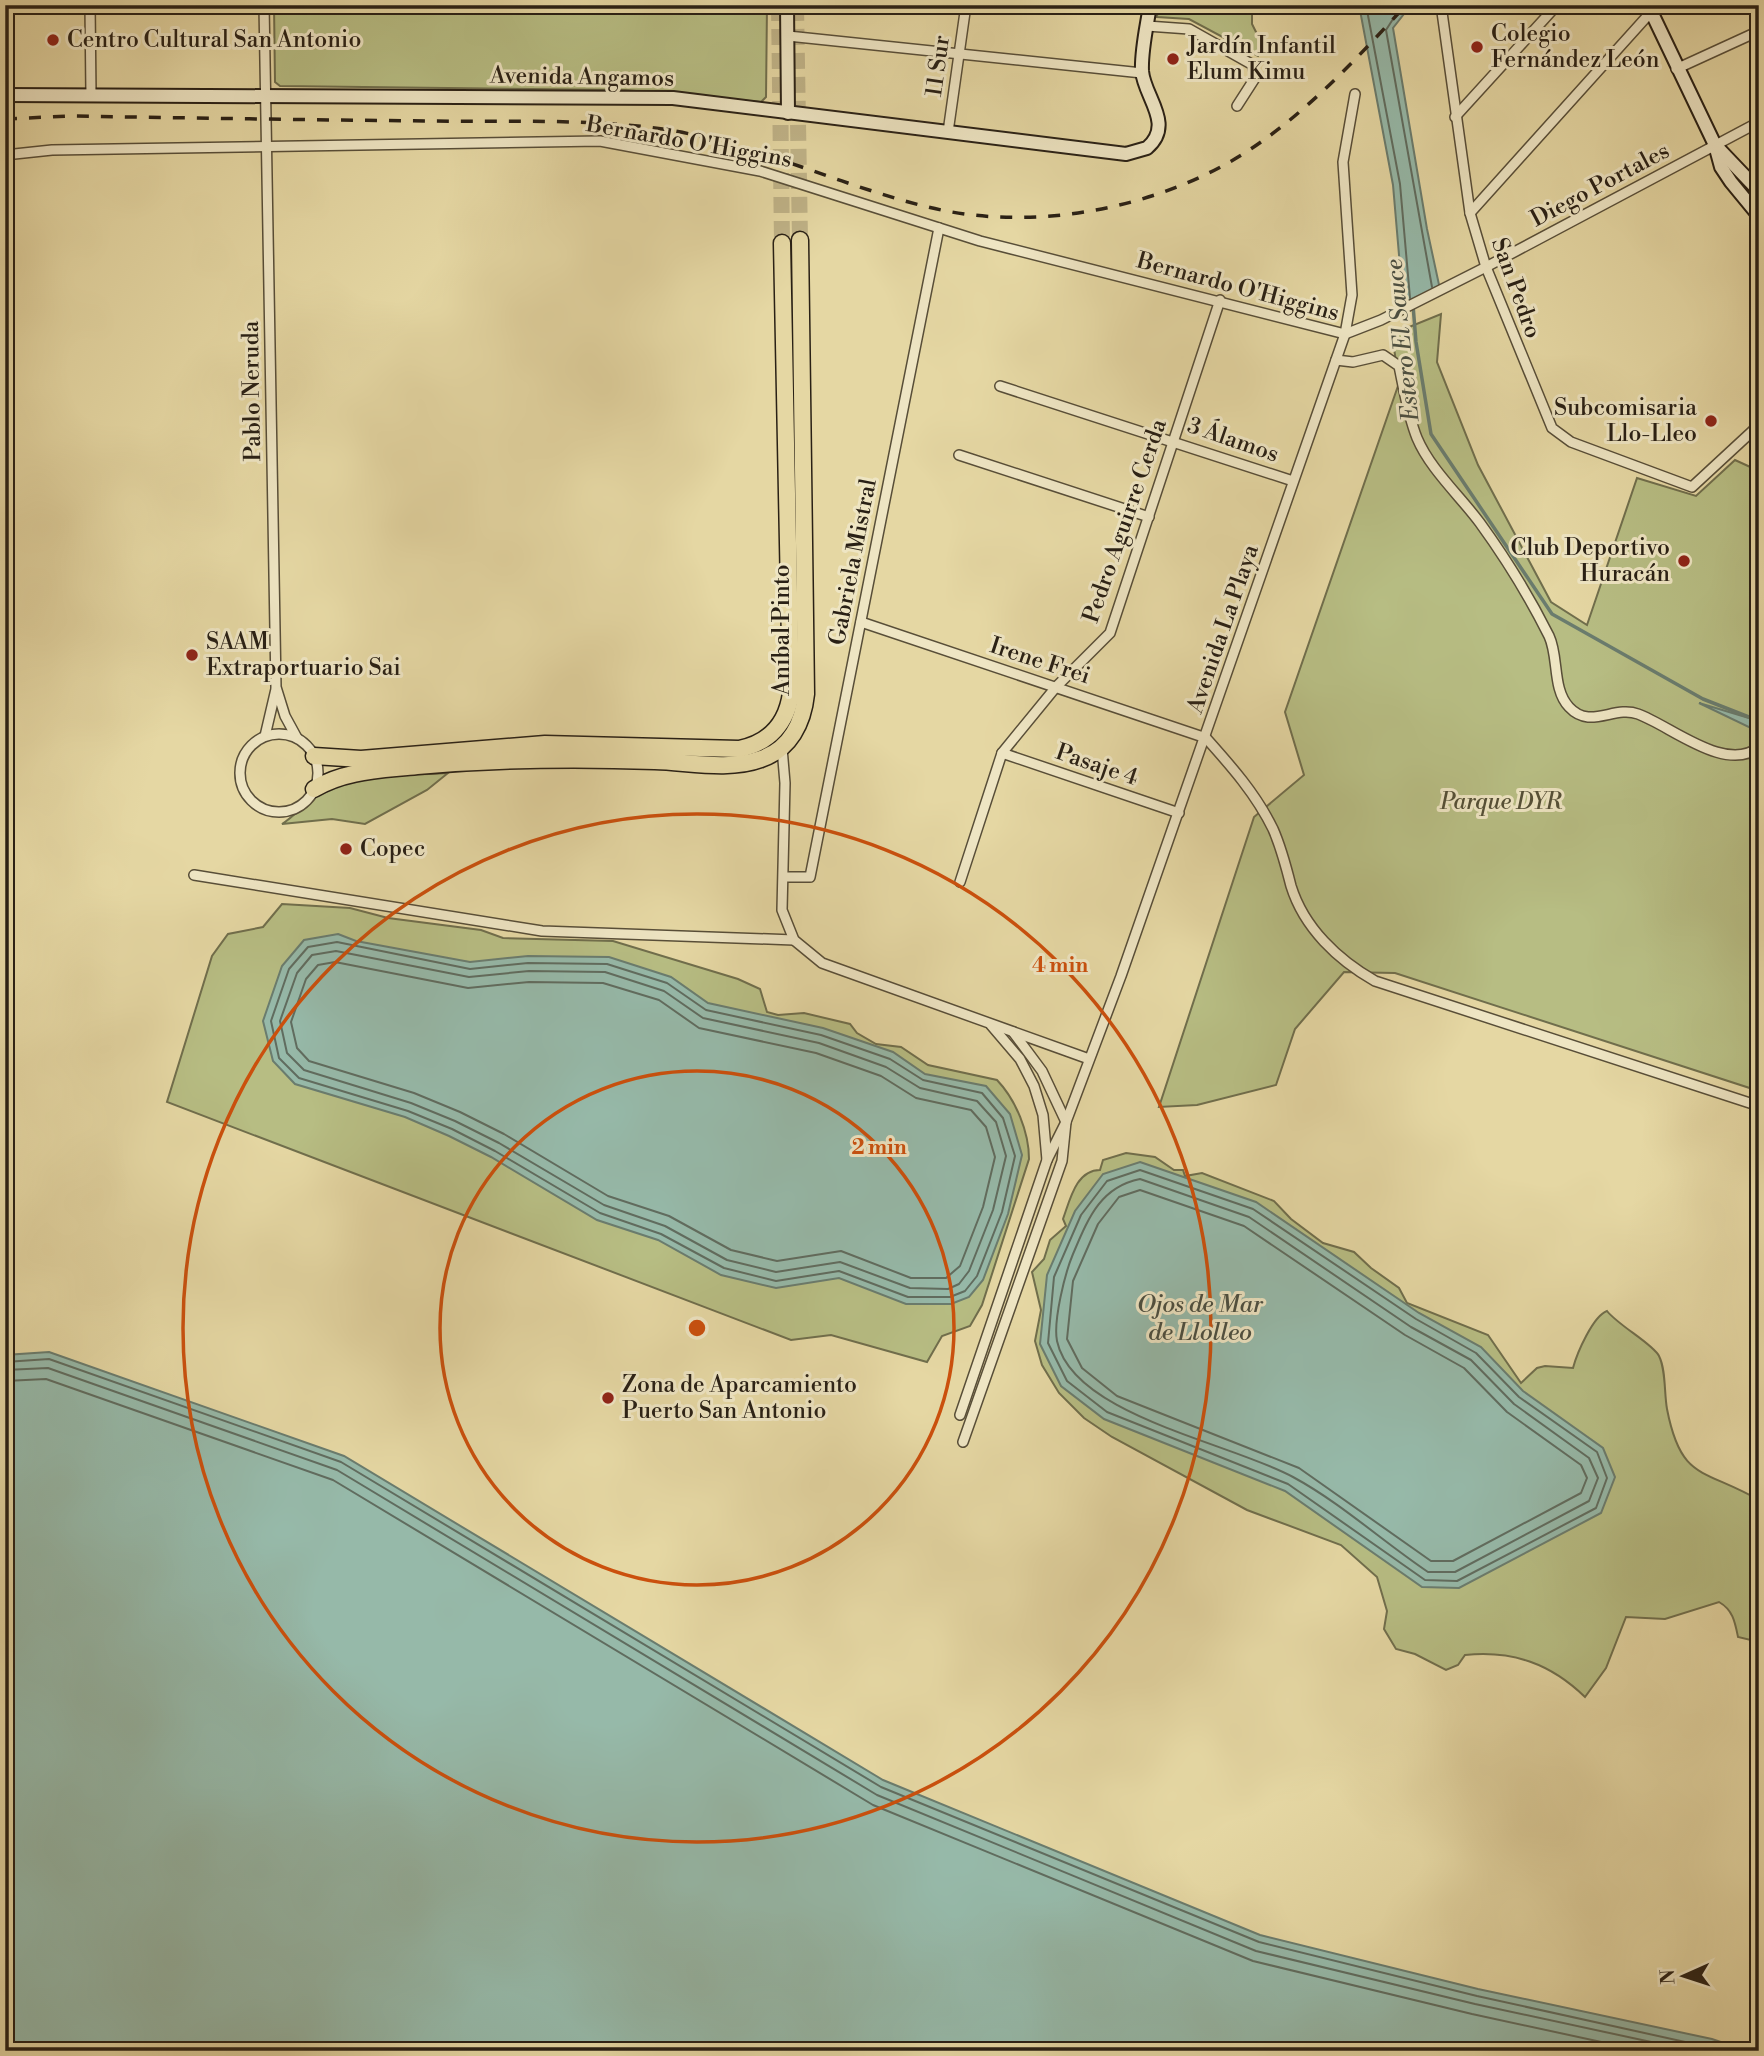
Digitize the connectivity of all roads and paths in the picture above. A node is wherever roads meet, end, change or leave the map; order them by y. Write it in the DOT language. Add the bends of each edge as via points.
graph roads {
  1 [pos="90,5"];
  2 [pos="264,5"];
  3 [pos="788,5"];
  4 [pos="966,5"];
  5 [pos="1441,5"];
  6 [pos="1557,5"];
  7 [pos="1147,6"];
  8 [pos="1649,9"];
  9 [pos="1147,26"];
  10 [pos="1759,31"];
  11 [pos="788,36"];
  12 [pos="959,54"];
  13 [pos="1676,69"];
  14 [pos="1142,73"];
  15 [pos="1355,94"];
  16 [pos="5,95"];
  17 [pos="91,95"];
  18 [pos="266,95"];
  19 [pos="1237,106"];
  20 [pos="788,113"];
  21 [pos="1455,117"];
  22 [pos="1759,122"];
  23 [pos="948,132"];
  24 [pos="1715,145"];
  25 [pos="267,147"];
  26 [pos="5,155"];
  27 [pos="1759,191"];
  28 [pos="1470,213"];
  29 [pos="1759,216"];
  30 [pos="939,228"];
  31 [pos="800,240"];
  32 [pos="782,243"];
  33 [pos="1486,267"];
  34 [pos="1220,300"];
  35 [pos="1345,334"];
  36 [pos="1336,360"];
  37 [pos="1000,386"];
  38 [pos="1759,425"];
  39 [pos="1174,441"];
  40 [pos="959,455"];
  41 [pos="1293,481"];
  42 [pos="1149,517"];
  43 [pos="861,622"];
  44 [pos="276,687"];
  45 [pos="1056,687"];
  46 [pos="777,729"];
  47 [pos="265,736"];
  48 [pos="297,738"];
  49 [pos="1206,738"];
  50 [pos="1759,747"];
  51 [pos="782,748"];
  52 [pos="1002,753"];
  53 [pos="314,756"];
  54 [pos="314,789"];
  55 [pos="1179,813"];
  56 [pos="194,875"];
  57 [pos="784,877"];
  58 [pos="960,882"];
  59 [pos="794,940"];
  60 [pos="988,1021"];
  61 [pos="1012,1030"];
  62 [pos="1089,1059"];
  63 [pos="1759,1105"];
  64 [pos="1066,1122"];
  65 [pos="1047,1160"];
  66 [pos="960,1415"];
  67 [pos="963,1442"];
  1 -- 17 [label="street"];
  2 -- 18 [label="street, Pablo Neruda"];
  3 -- 11 [label="street"];
  4 -- 12 [label="street, 11 Sur"];
  5 -- 21 [label="street, San Pedro"];
  6 -- 21 [label="street"];
  7 -- 9 [label="street"];
  8 -- 13 [label="street"];
  8 -- 28 [label="street"];
  9 -- 14 [label="street"];
  9 -- 19 [label="street" via="1189,29 1253,65 1255,78"];
  10 -- 13 [label="street"];
  11 -- 12 [label="street"];
  11 -- 20 [label="street"];
  12 -- 14 [label="street"];
  12 -- 23 [label="street, 11 Sur"];
  13 -- 24 [label="street"];
  14 -- 23 [label="street, Avenida Angamos" via="1158,116 1158,131 1152,144 1137,153"];
  15 -- 35 [label="street, Avenida La Playa" via="1343,162 1352,295"];
  16 -- 17 [label="street, Avenida Angamos"];
  17 -- 18 [label="street, Avenida Angamos"];
  18 -- 20 [label="street, Avenida Angamos" via="673,99"];
  18 -- 25 [label="street, Pablo Neruda"];
  20 -- 23 [label="street, Avenida Angamos"];
  21 -- 28 [label="street, San Pedro"];
  22 -- 24 [label="street, Diego Portales"];
  24 -- 27 [label="street"];
  24 -- 29 [label="street" via="1721,167"];
  24 -- 33 [label="street, Diego Portales"];
  25 -- 26 [label="street, Bernardo O'Higgins" via="44,150"];
  25 -- 30 [label="street, Bernardo O'Higgins" via="600,141 760,171"];
  25 -- 44 [label="street, Pablo Neruda"];
  28 -- 33 [label="street, San Pedro"];
  30 -- 34 [label="street, Bernardo O'Higgins"];
  30 -- 43 [label="street, Gabriela Mistral"];
  31 -- 51 [label="highway, Aníbal Pinto" via="806,694 799,725"];
  32 -- 46 [label="highway, Aníbal Pinto" via="791,693"];
  33 -- 35 [label="street, Diego Portales"];
  33 -- 38 [label="street, San Pedro" via="1552,428 1571,442 1692,487"];
  34 -- 35 [label="street, Bernardo O'Higgins"];
  34 -- 39 [label="street, Pedro Aguirre Cerda"];
  35 -- 36 [label="street, Avenida La Playa"];
  36 -- 41 [label="street, Avenida La Playa"];
  36 -- 50 [label="street" via="1353,362 1377,355 1389,357 1399,366 1418,439 1482,525 1545,630 1569,707 1594,718 1637,713 1700,746 1736,756"];
  37 -- 39 [label="street, 3 Álamos"];
  39 -- 41 [label="street, 3 Álamos"];
  39 -- 42 [label="street, Pedro Aguirre Cerda"];
  40 -- 42 [label="street"];
  41 -- 49 [label="street, Avenida La Playa"];
  42 -- 45 [label="street, Pedro Aguirre Cerda" via="1110,634"];
  43 -- 45 [label="street, Irene Frei"];
  43 -- 57 [label="street, Gabriela Mistral" via="810,877"];
  44 -- 47 [label="street, Pablo Neruda"];
  44 -- 48 [label="street, Pablo Neruda"];
  45 -- 49 [label="street, Irene Frei"];
  45 -- 52 [label="street, Pedro Aguirre Cerda"];
  46 -- 51 [label="highway"];
  46 -- 53 [label="highway, Aníbal Pinto" via="756,744 730,750 545,744 361,759"];
  47 -- 48 [label="street"];
  47 -- 54 [label="street" via="250,746 242,761 242,785 250,799 263,808 286,811 300,806"];
  48 -- 53 [label="street"];
  49 -- 55 [label="street, Avenida La Playa"];
  49 -- 63 [label="street" via="1265,814 1306,917 1331,949 1362,974"];
  51 -- 54 [label="highway" via="732,765 590,758 480,761 350,774"];
  51 -- 57 [label="street"];
  52 -- 55 [label="street, Pasaje 4"];
  52 -- 58 [label="street, Pedro Aguirre Cerda"];
  53 -- 54 [label="street" via="318,772"];
  55 -- 62 [label="street, Avenida La Playa"];
  56 -- 59 [label="street" via="542,931"];
  57 -- 59 [label="street" via="782,910"];
  59 -- 60 [label="street" via="822,962"];
  60 -- 61 [label="street"];
  60 -- 65 [label="street" via="1011,1046 1034,1086 1046,1130"];
  61 -- 62 [label="street"];
  61 -- 64 [label="street" via="1042,1071"];
  62 -- 64 [label="street, Avenida La Playa"];
  64 -- 65 [label="street, Avenida La Playa"];
  64 -- 67 [label="street" via="1062,1161"];
  65 -- 66 [label="street"];
}
